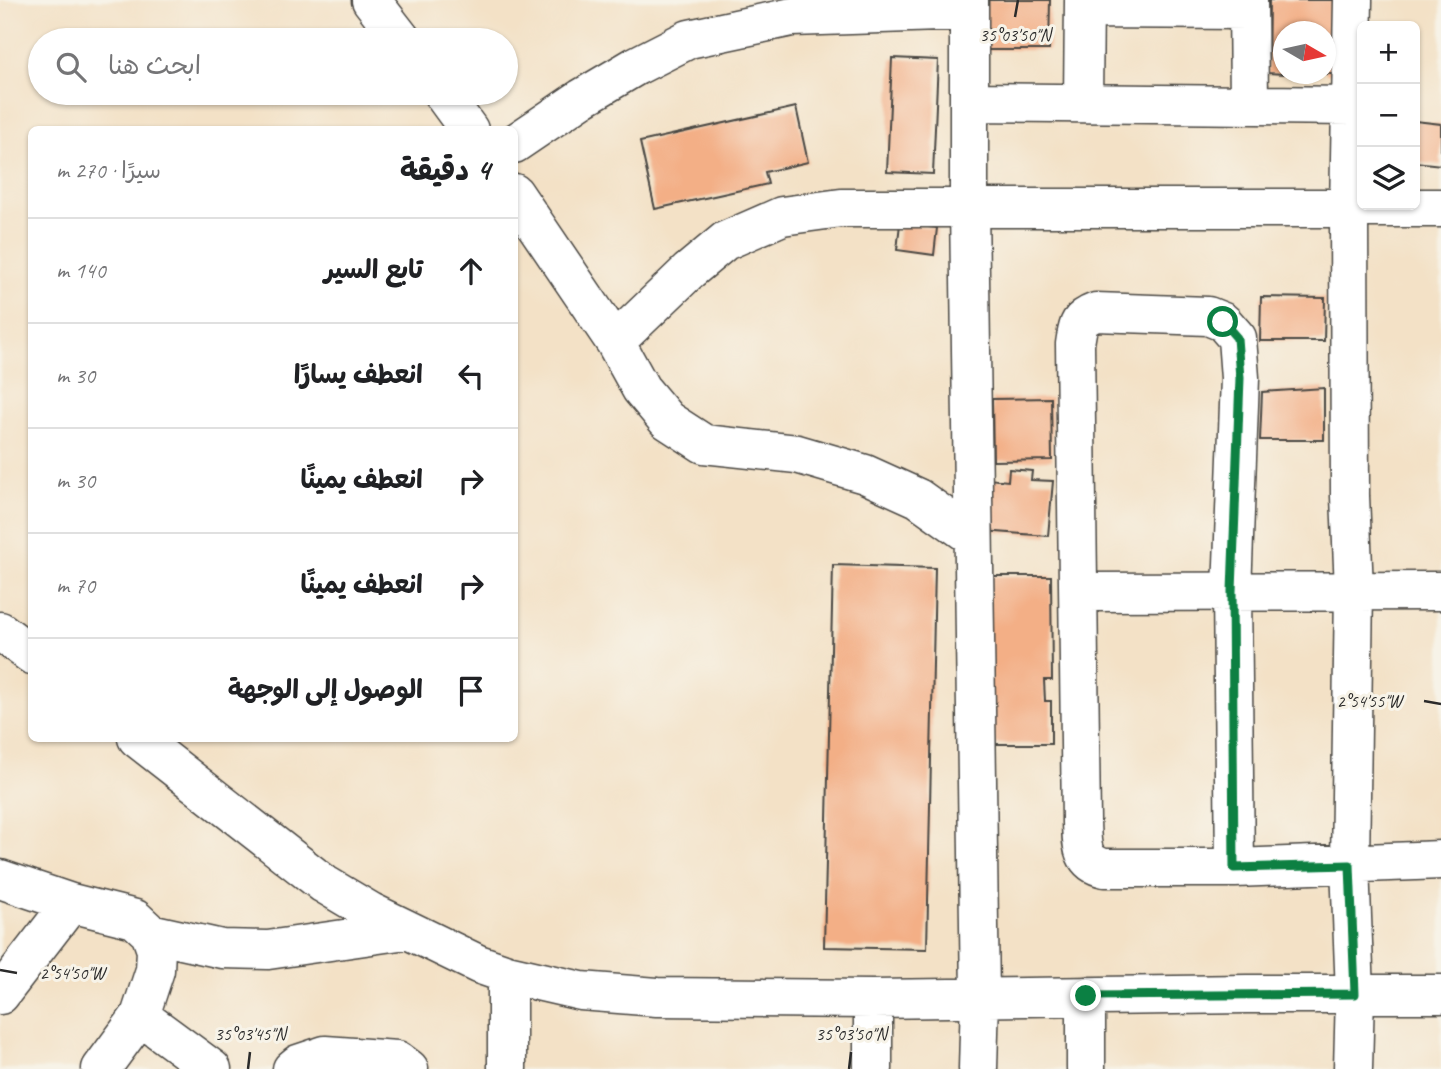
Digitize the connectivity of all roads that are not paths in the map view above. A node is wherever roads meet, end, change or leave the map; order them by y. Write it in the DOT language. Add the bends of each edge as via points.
graph roads {
  1 [pos="371,0"];
  2 [pos="1353,0"];
  3 [pos="1084,4"];
  4 [pos="969,5"];
  5 [pos="1248,5"];
  6 [pos="393,28"];
  7 [pos="1083,101"];
  8 [pos="969,102"];
  9 [pos="1250,104"];
  10 [pos="451,105"];
  11 [pos="1351,106"];
  12 [pos="466,126"];
  13 [pos="518,141"];
  14 [pos="518,199"];
  15 [pos="969,206"];
  16 [pos="1441,208"];
  17 [pos="1349,210"];
  18 [pos="615,342"];
  19 [pos="973,537"];
  20 [pos="1354,590"];
  21 [pos="1232,591"];
  22 [pos="1441,591"];
  23 [pos="1079,592"];
  24 [pos="0,631"];
  25 [pos="28,652"];
  26 [pos="143,742"];
  27 [pos="1441,860"];
  28 [pos="1350,865"];
  29 [pos="1234,868"];
  30 [pos="0,879"];
  31 [pos="71,903"];
  32 [pos="406,930"];
  33 [pos="150,933"];
  34 [pos="507,974"];
  35 [pos="1355,994"];
  36 [pos="1441,994"];
  37 [pos="0,995"];
  38 [pos="1086,996"];
  39 [pos="980,998"];
  40 [pos="873,999"];
  41 [pos="140,1016"];
  42 [pos="100,1069"];
  43 [pos="212,1069"];
  44 [pos="292,1069"];
  45 [pos="410,1069"];
  46 [pos="507,1069"];
  47 [pos="873,1069"];
  48 [pos="978,1069"];
  49 [pos="1086,1069"];
  50 [pos="1353,1069"];
  1 -- 6 [label="street"];
  2 -- 11 [label="street"];
  3 -- 5 [label="street"];
  3 -- 7 [label="street"];
  4 -- 8 [label="street"];
  4 -- 13 [label="street" via="792,17 689,39 582,98"];
  5 -- 9 [label="street"];
  7 -- 8 [label="street"];
  7 -- 9 [label="street"];
  8 -- 15 [label="street"];
  9 -- 11 [label="street"];
  10 -- 12 [label="street"];
  11 -- 17 [label="street"];
  14 -- 18 [label="street"];
  15 -- 17 [label="street"];
  15 -- 18 [label="street" via="841,208 782,216 725,242"];
  15 -- 19 [label="street"];
  16 -- 17 [label="street"];
  17 -- 20 [label="street"];
  18 -- 19 [label="street" via="641,389 667,421 704,444 797,454 865,474 918,498"];
  19 -- 39 [label="street"];
  20 -- 21 [label="street"];
  20 -- 22 [label="street"];
  20 -- 28 [label="street"];
  21 -- 23 [label="street"];
  21 -- 23 [label="street" via="1240,378 1237,338 1223,322 1208,316 1096,312 1078,324 1075,344"];
  21 -- 29 [label="street"];
  23 -- 29 [label="street" via="1081,822 1088,859 1105,867"];
  24 -- 25 [label="street"];
  26 -- 32 [label="street" via="324,884"];
  27 -- 28 [label="street"];
  28 -- 29 [label="street"];
  28 -- 35 [label="street"];
  30 -- 31 [label="street"];
  31 -- 33 [label="street" via="135,919"];
  31 -- 37 [label="street"];
  32 -- 33 [label="street" via="268,950 222,949"];
  32 -- 34 [label="street"];
  33 -- 41 [label="street" via="156,950 155,970"];
  34 -- 40 [label="street" via="581,991 657,997"];
  34 -- 46 [label="street"];
  35 -- 36 [label="street"];
  35 -- 38 [label="street"];
  35 -- 50 [label="street"];
  38 -- 39 [label="street"];
  38 -- 49 [label="street"];
  39 -- 40 [label="street"];
  39 -- 48 [label="street"];
  40 -- 47 [label="street"];
  41 -- 42 [label="street"];
  41 -- 43 [label="street"];
  44 -- 45 [label="street" via="325,1055 397,1060"];
}
